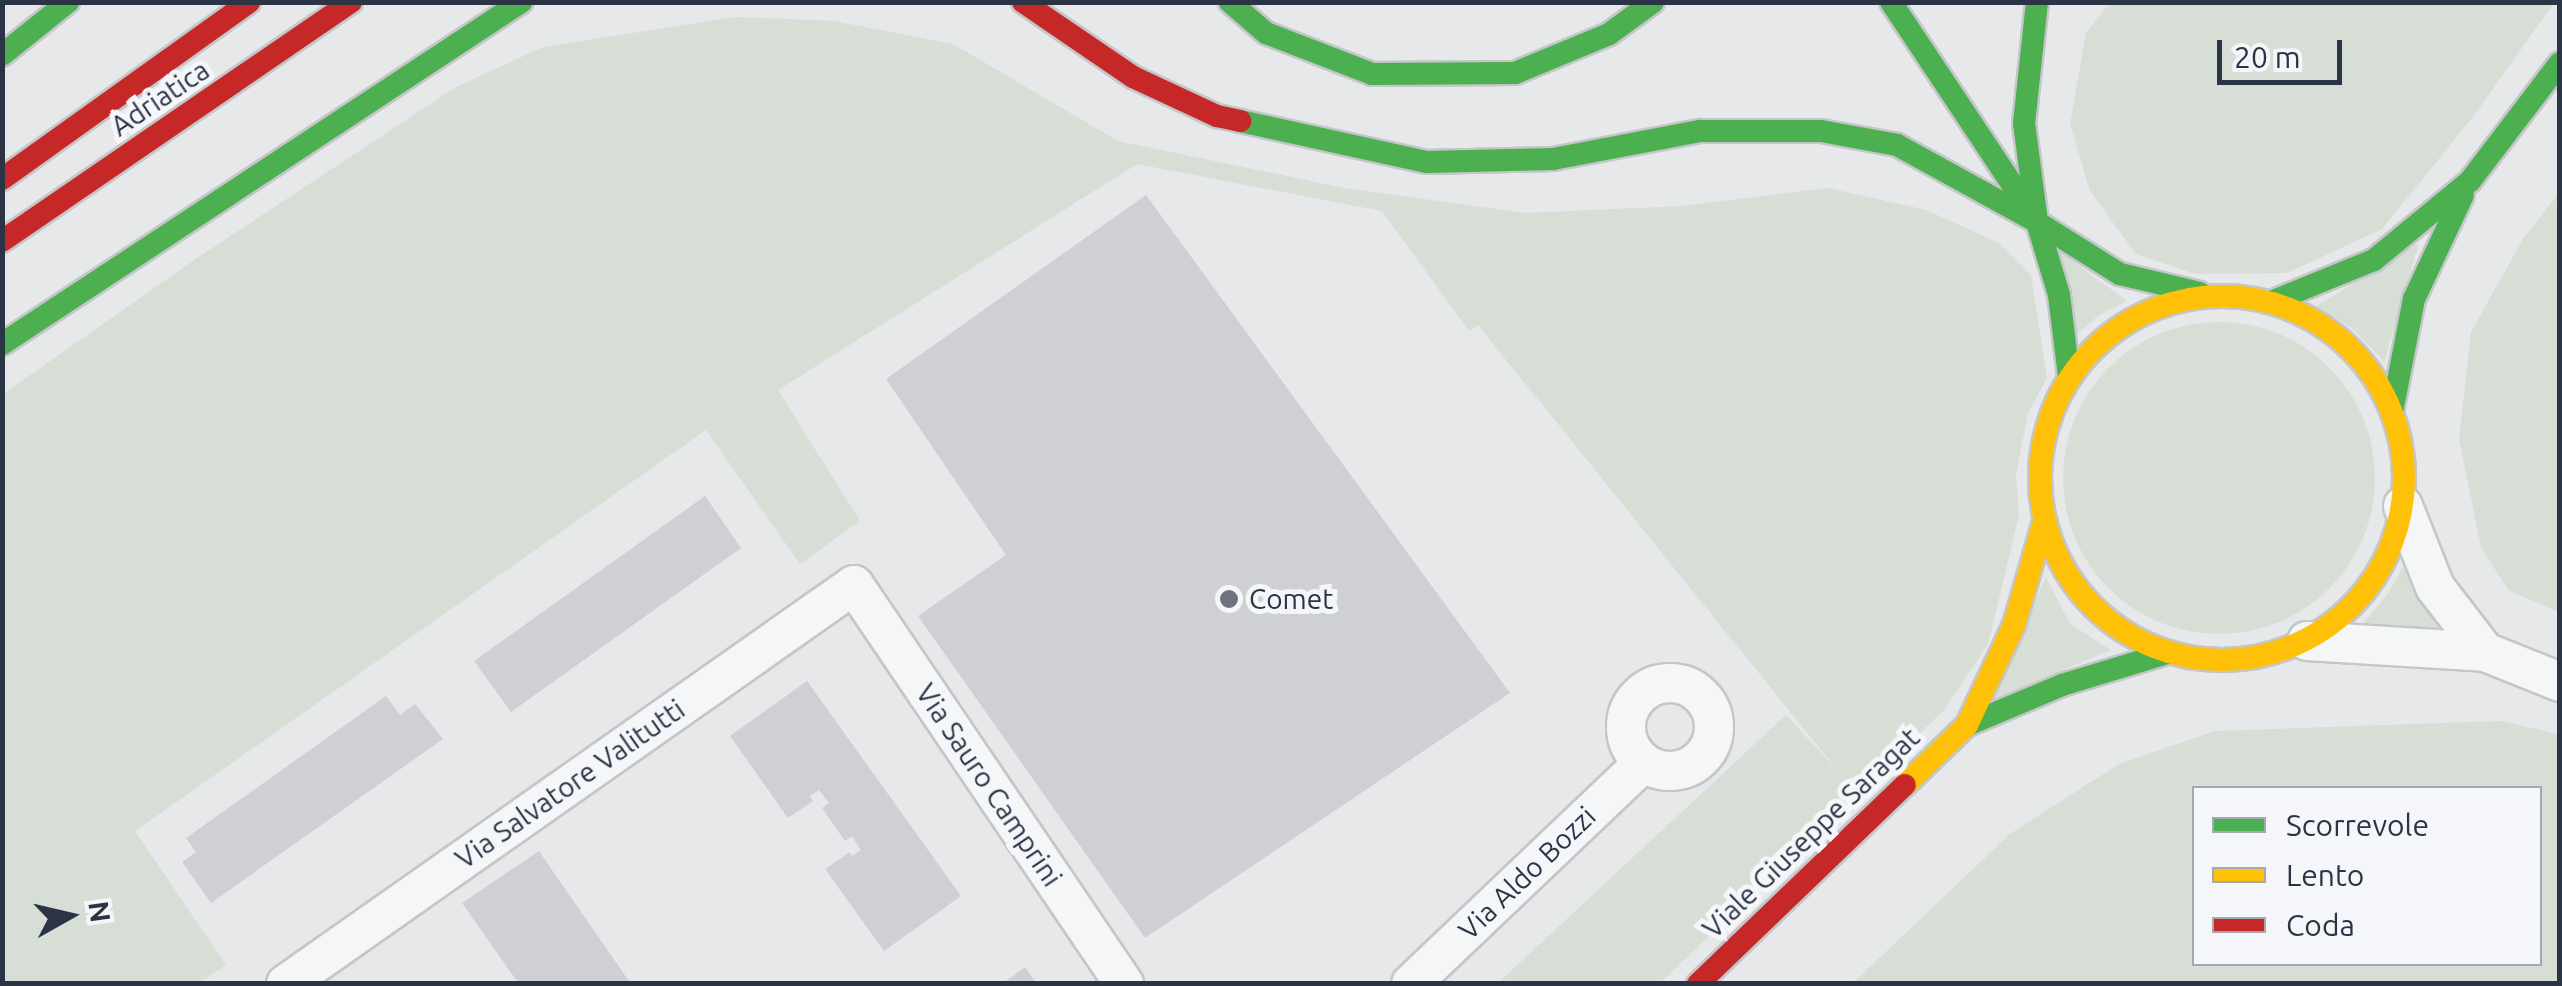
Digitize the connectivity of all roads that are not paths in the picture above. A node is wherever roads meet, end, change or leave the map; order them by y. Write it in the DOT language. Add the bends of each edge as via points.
graph roads {
  1 [pos="68,2"];
  2 [pos="249,2"];
  3 [pos="351,2"];
  4 [pos="521,2"];
  5 [pos="1023,2"];
  6 [pos="1230,2"];
  7 [pos="1654,2"];
  8 [pos="1891,2"];
  9 [pos="2037,2"];
  10 [pos="2,55"];
  11 [pos="2560,63"];
  12 [pos="2,179"];
  13 [pos="2470,180"];
  14 [pos="2037,222"];
  15 [pos="2,241"];
  16 [pos="2207,295"];
  17 [pos="2271,302"];
  18 [pos="2,344"];
  19 [pos="2069,377"];
  20 [pos="2392,412"];
  21 [pos="2402,506"];
  22 [pos="2044,522"];
  23 [pos="854,586"];
  24 [pos="2307,641"];
  25 [pos="2485,652"];
  26 [pos="2167,654"];
  27 [pos="2560,682"];
  28 [pos="1967,725"];
  29 [pos="1643,763"];
  30 [pos="286,984"];
  31 [pos="1124,984"];
  32 [pos="1410,984"];
  33 [pos="1698,984"];
  1 -- 10 [label="main road"];
  2 -- 12 [label="main road, Adriatica"];
  3 -- 15 [label="main road, Adriatica"];
  4 -- 18 [label="main road"];
  5 -- 14 [label="main road" via="1132,76 1217,116 1427,162 1554,159 1700,131 1821,131 1896,145"];
  6 -- 7 [label="main road" via="1266,34 1372,74 1390,74 1514,73 1610,34"];
  8 -- 14 [label="main road"];
  9 -- 14 [label="main road" via="2024,122"];
  11 -- 13 [label="main road"];
  13 -- 17 [label="main road" via="2374,260"];
  13 -- 20 [label="main road" via="2414,300"];
  14 -- 16 [label="main road" via="2120,274"];
  14 -- 19 [label="main road" via="2059,294"];
  16 -- 17 [label="main road"];
  16 -- 19 [label="main road" via="2154,308 2106,336"];
  17 -- 20 [label="main road" via="2323,325 2364,364"];
  19 -- 22 [label="main road" via="2044,439"];
  20 -- 21 [label="main road" via="2404,459"];
  21 -- 24 [label="main road" via="2386,560 2352,607"];
  21 -- 25 [label="street" via="2434,588"];
  22 -- 26 [label="main road" via="2068,580 2111,625"];
  22 -- 28 [label="main road, Viale Giuseppe Saragat" via="2014,625"];
  23 -- 30 [label="street, Via Salvatore Valitutti"];
  23 -- 31 [label="street, Via Sauro Camprini"];
  24 -- 25 [label="street"];
  24 -- 26 [label="main road" via="2214,662"];
  25 -- 27 [label="street"];
  26 -- 28 [label="main road, Viale Giuseppe Saragat" via="2062,685"];
  28 -- 33 [label="main road, Viale Giuseppe Saragat"];
  29 -- 32 [label="street, Via Aldo Bozzi"];
}
